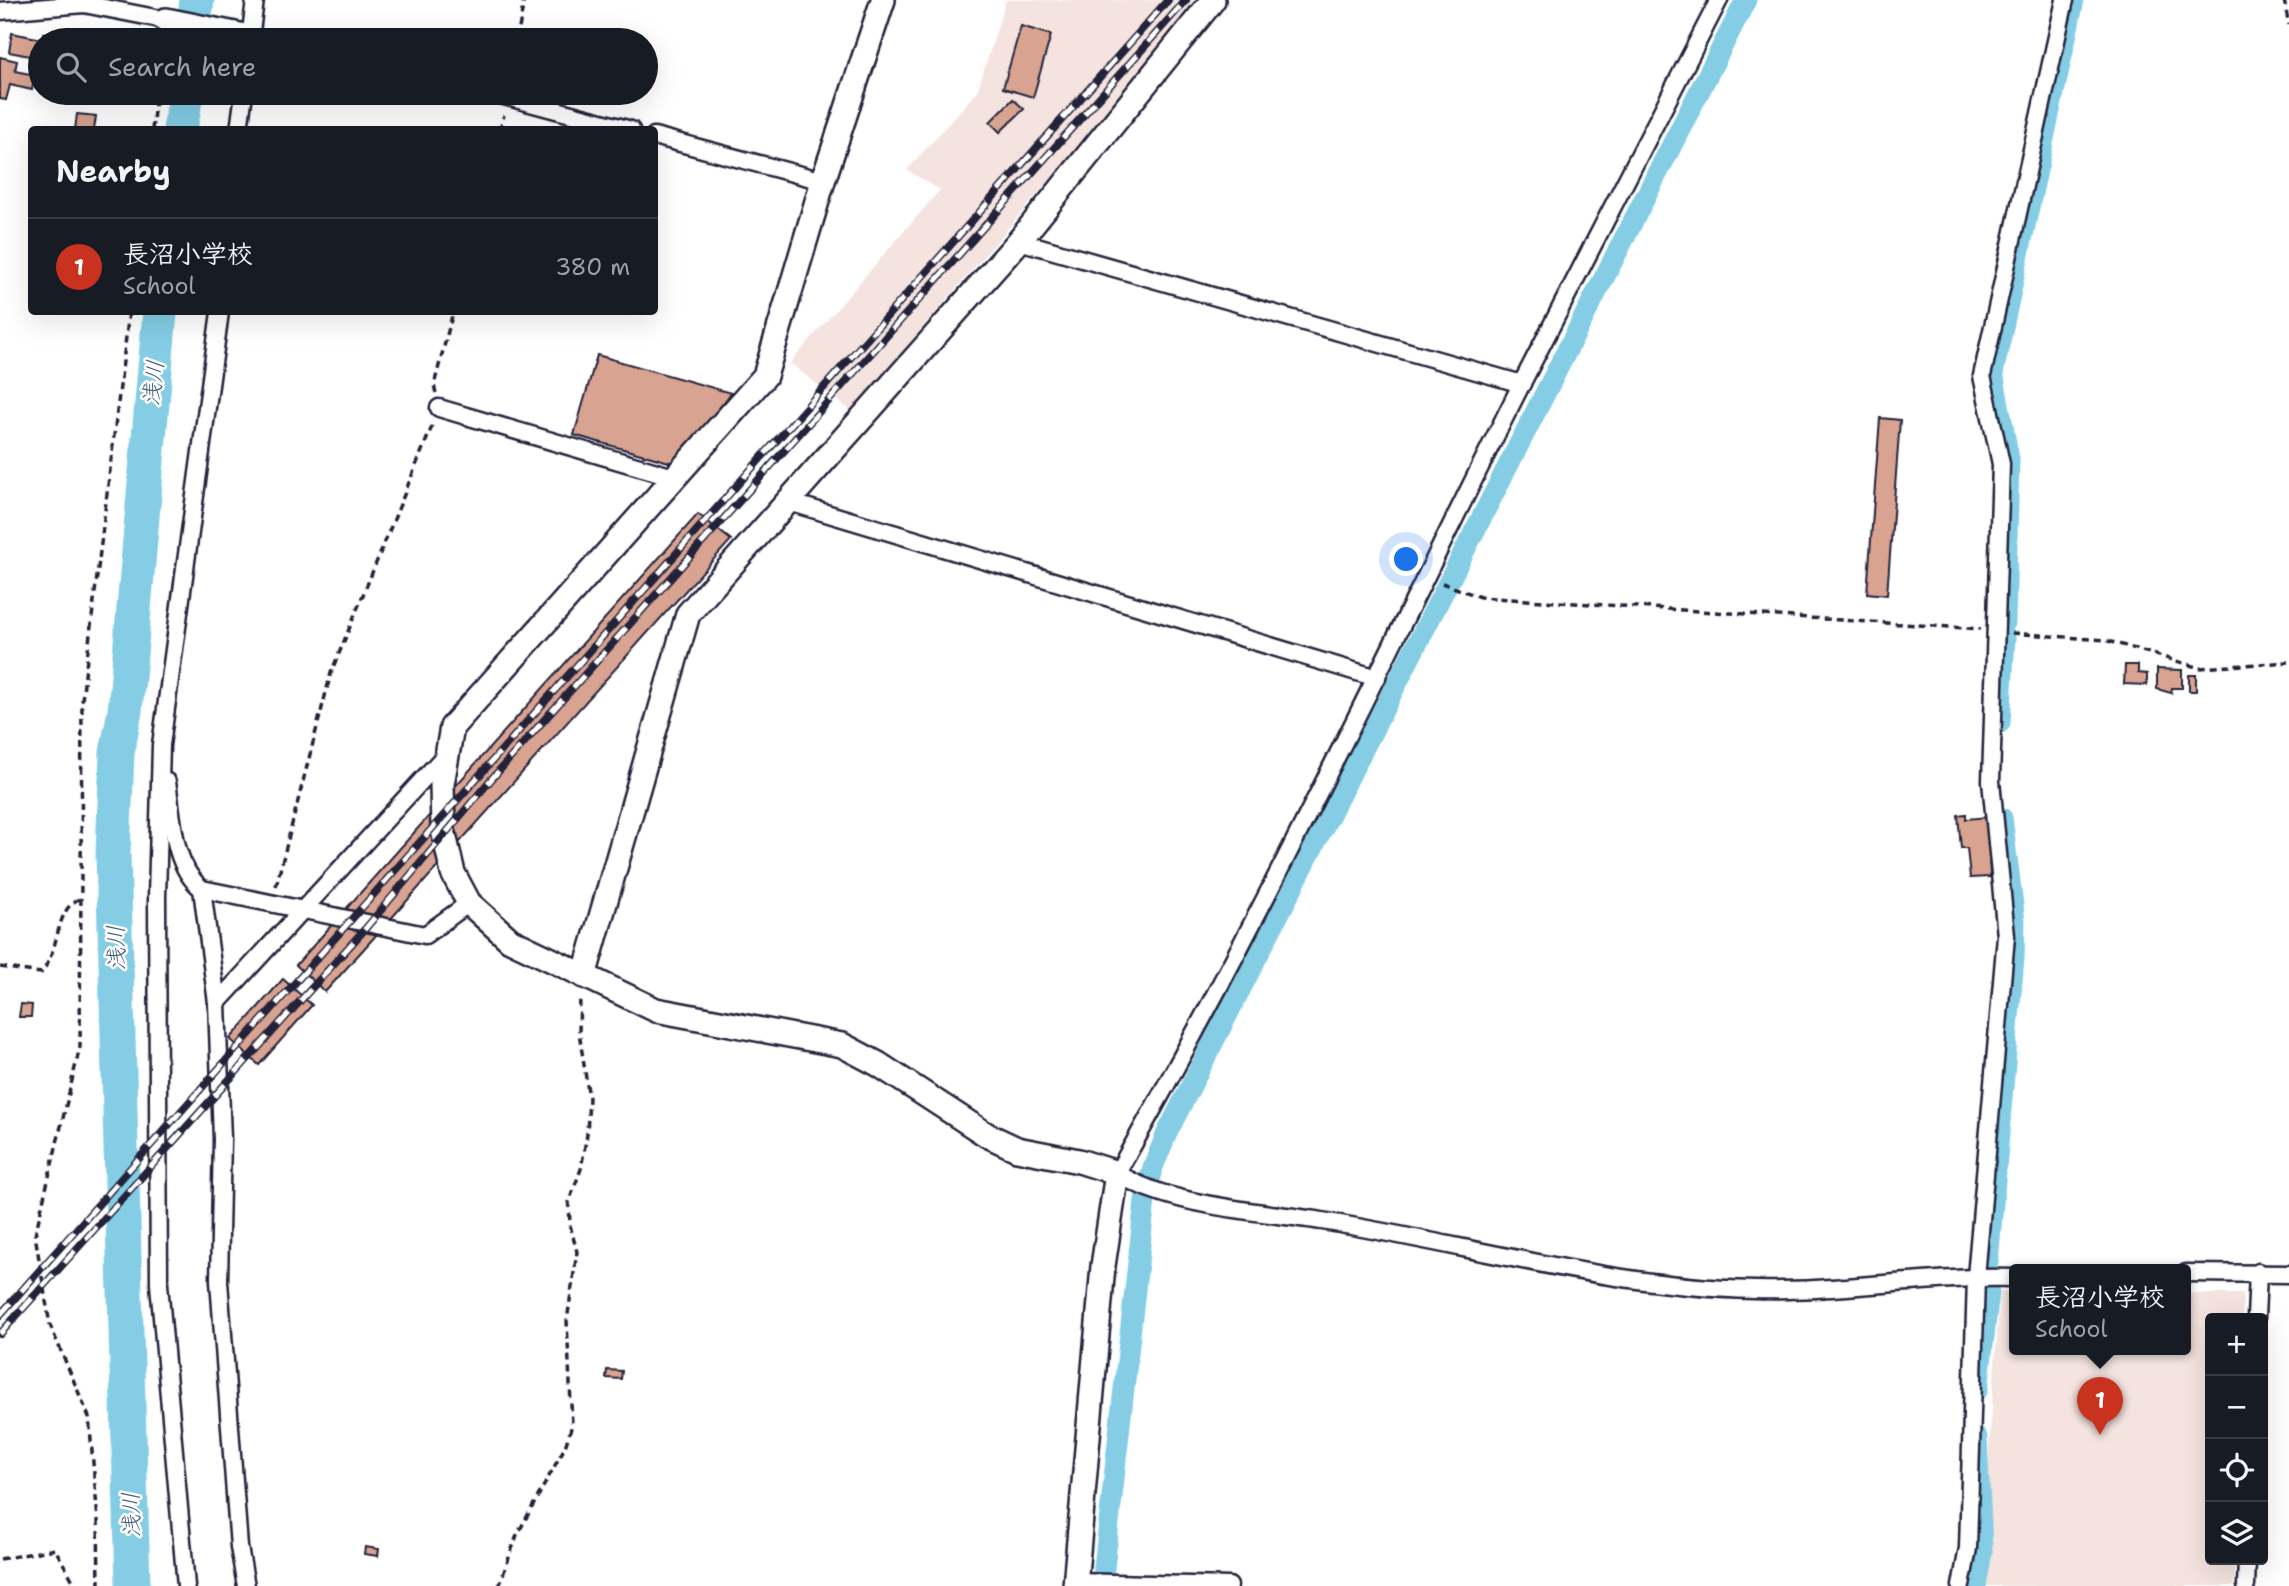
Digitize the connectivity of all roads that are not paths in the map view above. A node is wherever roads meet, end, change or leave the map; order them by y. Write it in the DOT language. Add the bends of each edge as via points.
graph roads {
  1 [pos="255,0"];
  2 [pos="883,0"];
  3 [pos="1213,0"];
  4 [pos="1720,0"];
  5 [pos="2064,0"];
  6 [pos="0,11"];
  7 [pos="166,20"];
  8 [pos="205,28"];
  9 [pos="254,28"];
  10 [pos="242,105"];
  11 [pos="538,105"];
  12 [pos="240,126"];
  13 [pos="616,126"];
  14 [pos="658,137"];
  15 [pos="823,181"];
  16 [pos="1019,241"];
  17 [pos="220,315"];
  18 [pos="1522,384"];
  19 [pos="439,408"];
  20 [pos="677,478"];
  21 [pos="789,502"];
  22 [pos="1377,678"];
  23 [pos="161,745"];
  24 [pos="448,752"];
  25 [pos="202,889"];
  26 [pos="469,903"];
  27 [pos="304,911"];
  28 [pos="584,976"];
  29 [pos="217,1003"];
  30 [pos="1127,1179"];
  31 [pos="2258,1272"];
  32 [pos="2191,1273"];
  33 [pos="2289,1274"];
  34 [pos="1976,1277"];
  35 [pos="2009,1278"];
  36 [pos="2256,1313"];
  37 [pos="2246,1565"];
  38 [pos="1079,1584"];
  39 [pos="186,1586"];
  40 [pos="246,1586"];
  41 [pos="1229,1586"];
  42 [pos="1961,1586"];
  43 [pos="2246,1586"];
  1 -- 9 [label="street"];
  2 -- 15 [label="street"];
  3 -- 16 [label="street"];
  4 -- 18 [label="street"];
  5 -- 34 [label="street" via="1982,376 2001,464 1991,781 2006,936"];
  6 -- 7 [label="street" via="84,4"];
  7 -- 8 [label="street"];
  10 -- 12 [label="street"];
  11 -- 13 [label="street"];
  14 -- 15 [label="street"];
  15 -- 20 [label="street" via="765,376"];
  16 -- 18 [label="street"];
  16 -- 21 [label="street"];
  17 -- 23 [label="street"];
  18 -- 22 [label="street"];
  19 -- 20 [label="street"];
  20 -- 24 [label="street" via="452,727"];
  21 -- 22 [label="street"];
  21 -- 28 [label="street" via="688,614"];
  22 -- 30 [label="street" via="1181,1062"];
  23 -- 25 [label="street" via="178,851 189,878"];
  23 -- 39 [label="street" via="159,1284"];
  24 -- 26 [label="street" via="442,784 443,830 453,873"];
  24 -- 27 [label="street"];
  25 -- 27 [label="street"];
  25 -- 29 [label="street"];
  26 -- 27 [label="street" via="425,935"];
  26 -- 28 [label="street" via="510,940"];
  27 -- 29 [label="street"];
  28 -- 30 [label="street" via="656,1010 842,1045 987,1135 1017,1149 1079,1161"];
  29 -- 40 [label="street" via="222,1139 219,1281 239,1548"];
  30 -- 34 [label="street" via="1160,1192 1254,1212 1382,1232 1634,1282 1756,1290"];
  30 -- 38 [label="street" via="1103,1266"];
  31 -- 32 [label="street"];
  31 -- 33 [label="street"];
  31 -- 36 [label="street"];
  34 -- 35 [label="street"];
  34 -- 42 [label="street" via="1968,1548"];
  37 -- 43 [label="street"];
  38 -- 41 [label="street"];
}
